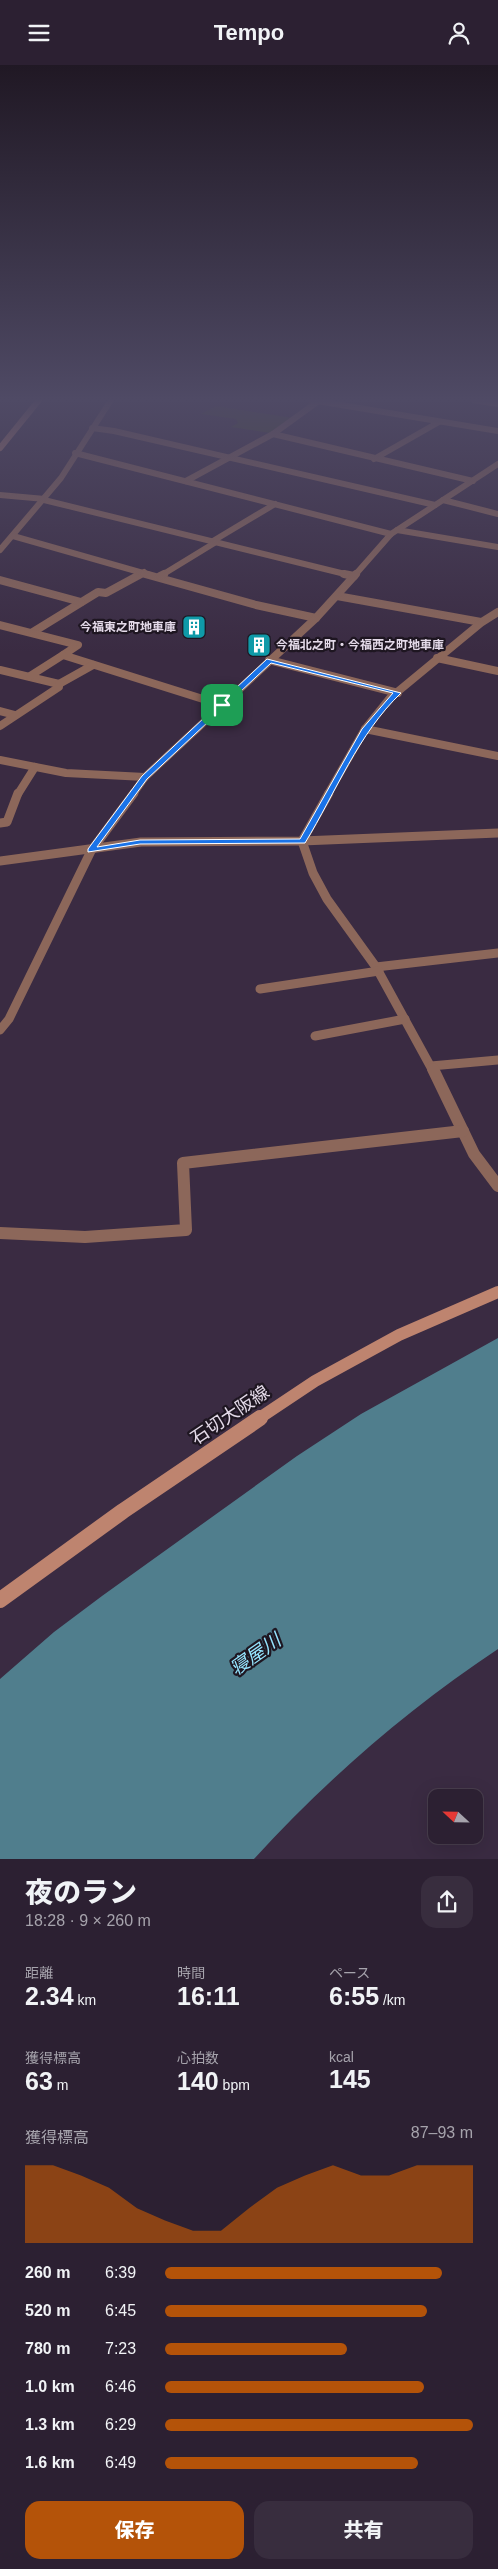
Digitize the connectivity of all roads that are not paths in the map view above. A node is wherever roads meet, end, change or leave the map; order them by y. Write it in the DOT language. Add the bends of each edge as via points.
graph roads {
  1 [pos="57,484"];
  2 [pos="197,484"];
  3 [pos="342,484"];
  4 [pos="469,484"];
  5 [pos="0,495"];
  6 [pos="44,500"];
  7 [pos="443,500"];
  8 [pos="275,504"];
  9 [pos="435,505"];
  10 [pos="498,514"];
  11 [pos="394,532"];
  12 [pos="13,536"];
  13 [pos="214,542"];
  14 [pos="498,547"];
  15 [pos="0,550"];
  16 [pos="144,572"];
  17 [pos="160,576"];
  18 [pos="354,576"];
  19 [pos="0,580"];
  20 [pos="337,596"];
  21 [pos="81,602"];
  22 [pos="498,611"];
  23 [pos="316,618"];
  24 [pos="481,621"];
  25 [pos="0,625"];
  26 [pos="33,632"];
  27 [pos="63,655"];
  28 [pos="437,658"];
  29 [pos="269,660"];
  30 [pos="93,665"];
  31 [pos="0,670"];
  32 [pos="498,671"];
  33 [pos="30,676"];
  34 [pos="59,685"];
  35 [pos="398,693"];
  36 [pos="222,705"];
  37 [pos="0,711"];
  38 [pos="15,715"];
  39 [pos="0,726"];
  40 [pos="365,729"];
  41 [pos="498,756"];
  42 [pos="0,760"];
  43 [pos="35,767"];
  44 [pos="145,777"];
  45 [pos="0,823"];
  46 [pos="498,833"];
  47 [pos="302,841"];
  48 [pos="91,851"];
  49 [pos="0,861"];
  50 [pos="498,953"];
  51 [pos="378,969"];
  52 [pos="260,989"];
  53 [pos="405,1019"];
  54 [pos="0,1031"];
  55 [pos="315,1036"];
  56 [pos="498,1060"];
  57 [pos="431,1066"];
  58 [pos="463,1131"];
  59 [pos="498,1186"];
  60 [pos="0,1233"];
  61 [pos="498,1292"];
  62 [pos="0,1601"];
  1 -- 6 [label="street"];
  2 -- 8 [label="street"];
  3 -- 9 [label="street"];
  4 -- 7 [label="street"];
  5 -- 6 [label="street"];
  6 -- 12 [label="street"];
  6 -- 13 [label="street"];
  7 -- 9 [label="street"];
  7 -- 10 [label="street"];
  8 -- 11 [label="street"];
  8 -- 13 [label="street"];
  9 -- 11 [label="street"];
  11 -- 14 [label="street"];
  11 -- 18 [label="street"];
  12 -- 15 [label="street"];
  12 -- 16 [label="street"];
  13 -- 17 [label="street"];
  13 -- 18 [label="street"];
  16 -- 17 [label="street"];
  16 -- 21 [label="street" via="106,593 98,592"];
  17 -- 23 [label="street" via="256,605"];
  18 -- 20 [label="street"];
  19 -- 21 [label="street"];
  20 -- 23 [label="street"];
  20 -- 24 [label="street"];
  21 -- 26 [label="street"];
  22 -- 24 [label="street"];
  23 -- 29 [label="street"];
  24 -- 28 [label="street"];
  25 -- 26 [label="street"];
  26 -- 27 [label="street" via="78,645"];
  27 -- 30 [label="street"];
  27 -- 33 [label="street"];
  28 -- 32 [label="street"];
  28 -- 35 [label="street"];
  29 -- 35 [label="street"];
  29 -- 36 [label="street"];
  30 -- 34 [label="street"];
  30 -- 36 [label="street"];
  31 -- 33 [label="street"];
  33 -- 34 [label="street"];
  34 -- 38 [label="street"];
  35 -- 40 [label="street" via="390,698"];
  36 -- 44 [label="street"];
  37 -- 38 [label="street"];
  38 -- 39 [label="street"];
  40 -- 41 [label="street"];
  40 -- 47 [label="street"];
  42 -- 43 [label="street"];
  43 -- 44 [label="street" via="66,773"];
  43 -- 45 [label="street" via="20,788 7,822"];
  44 -- 48 [label="street"];
  46 -- 47 [label="street"];
  47 -- 48 [label="street" via="140,842"];
  47 -- 51 [label="street" via="313,873 327,899"];
  48 -- 49 [label="street"];
  48 -- 54 [label="street" via="9,1019"];
  50 -- 51 [label="street"];
  51 -- 52 [label="street"];
  51 -- 53 [label="street"];
  53 -- 55 [label="street"];
  53 -- 57 [label="street"];
  56 -- 57 [label="street"];
  57 -- 58 [label="street"];
  58 -- 59 [label="street" via="474,1154"];
  58 -- 60 [label="street" via="184,1163 186,1230 85,1237"];
  61 -- 62 [label="main road, 石切大阪線" via="399,1335 315,1381 123,1511"];
}
